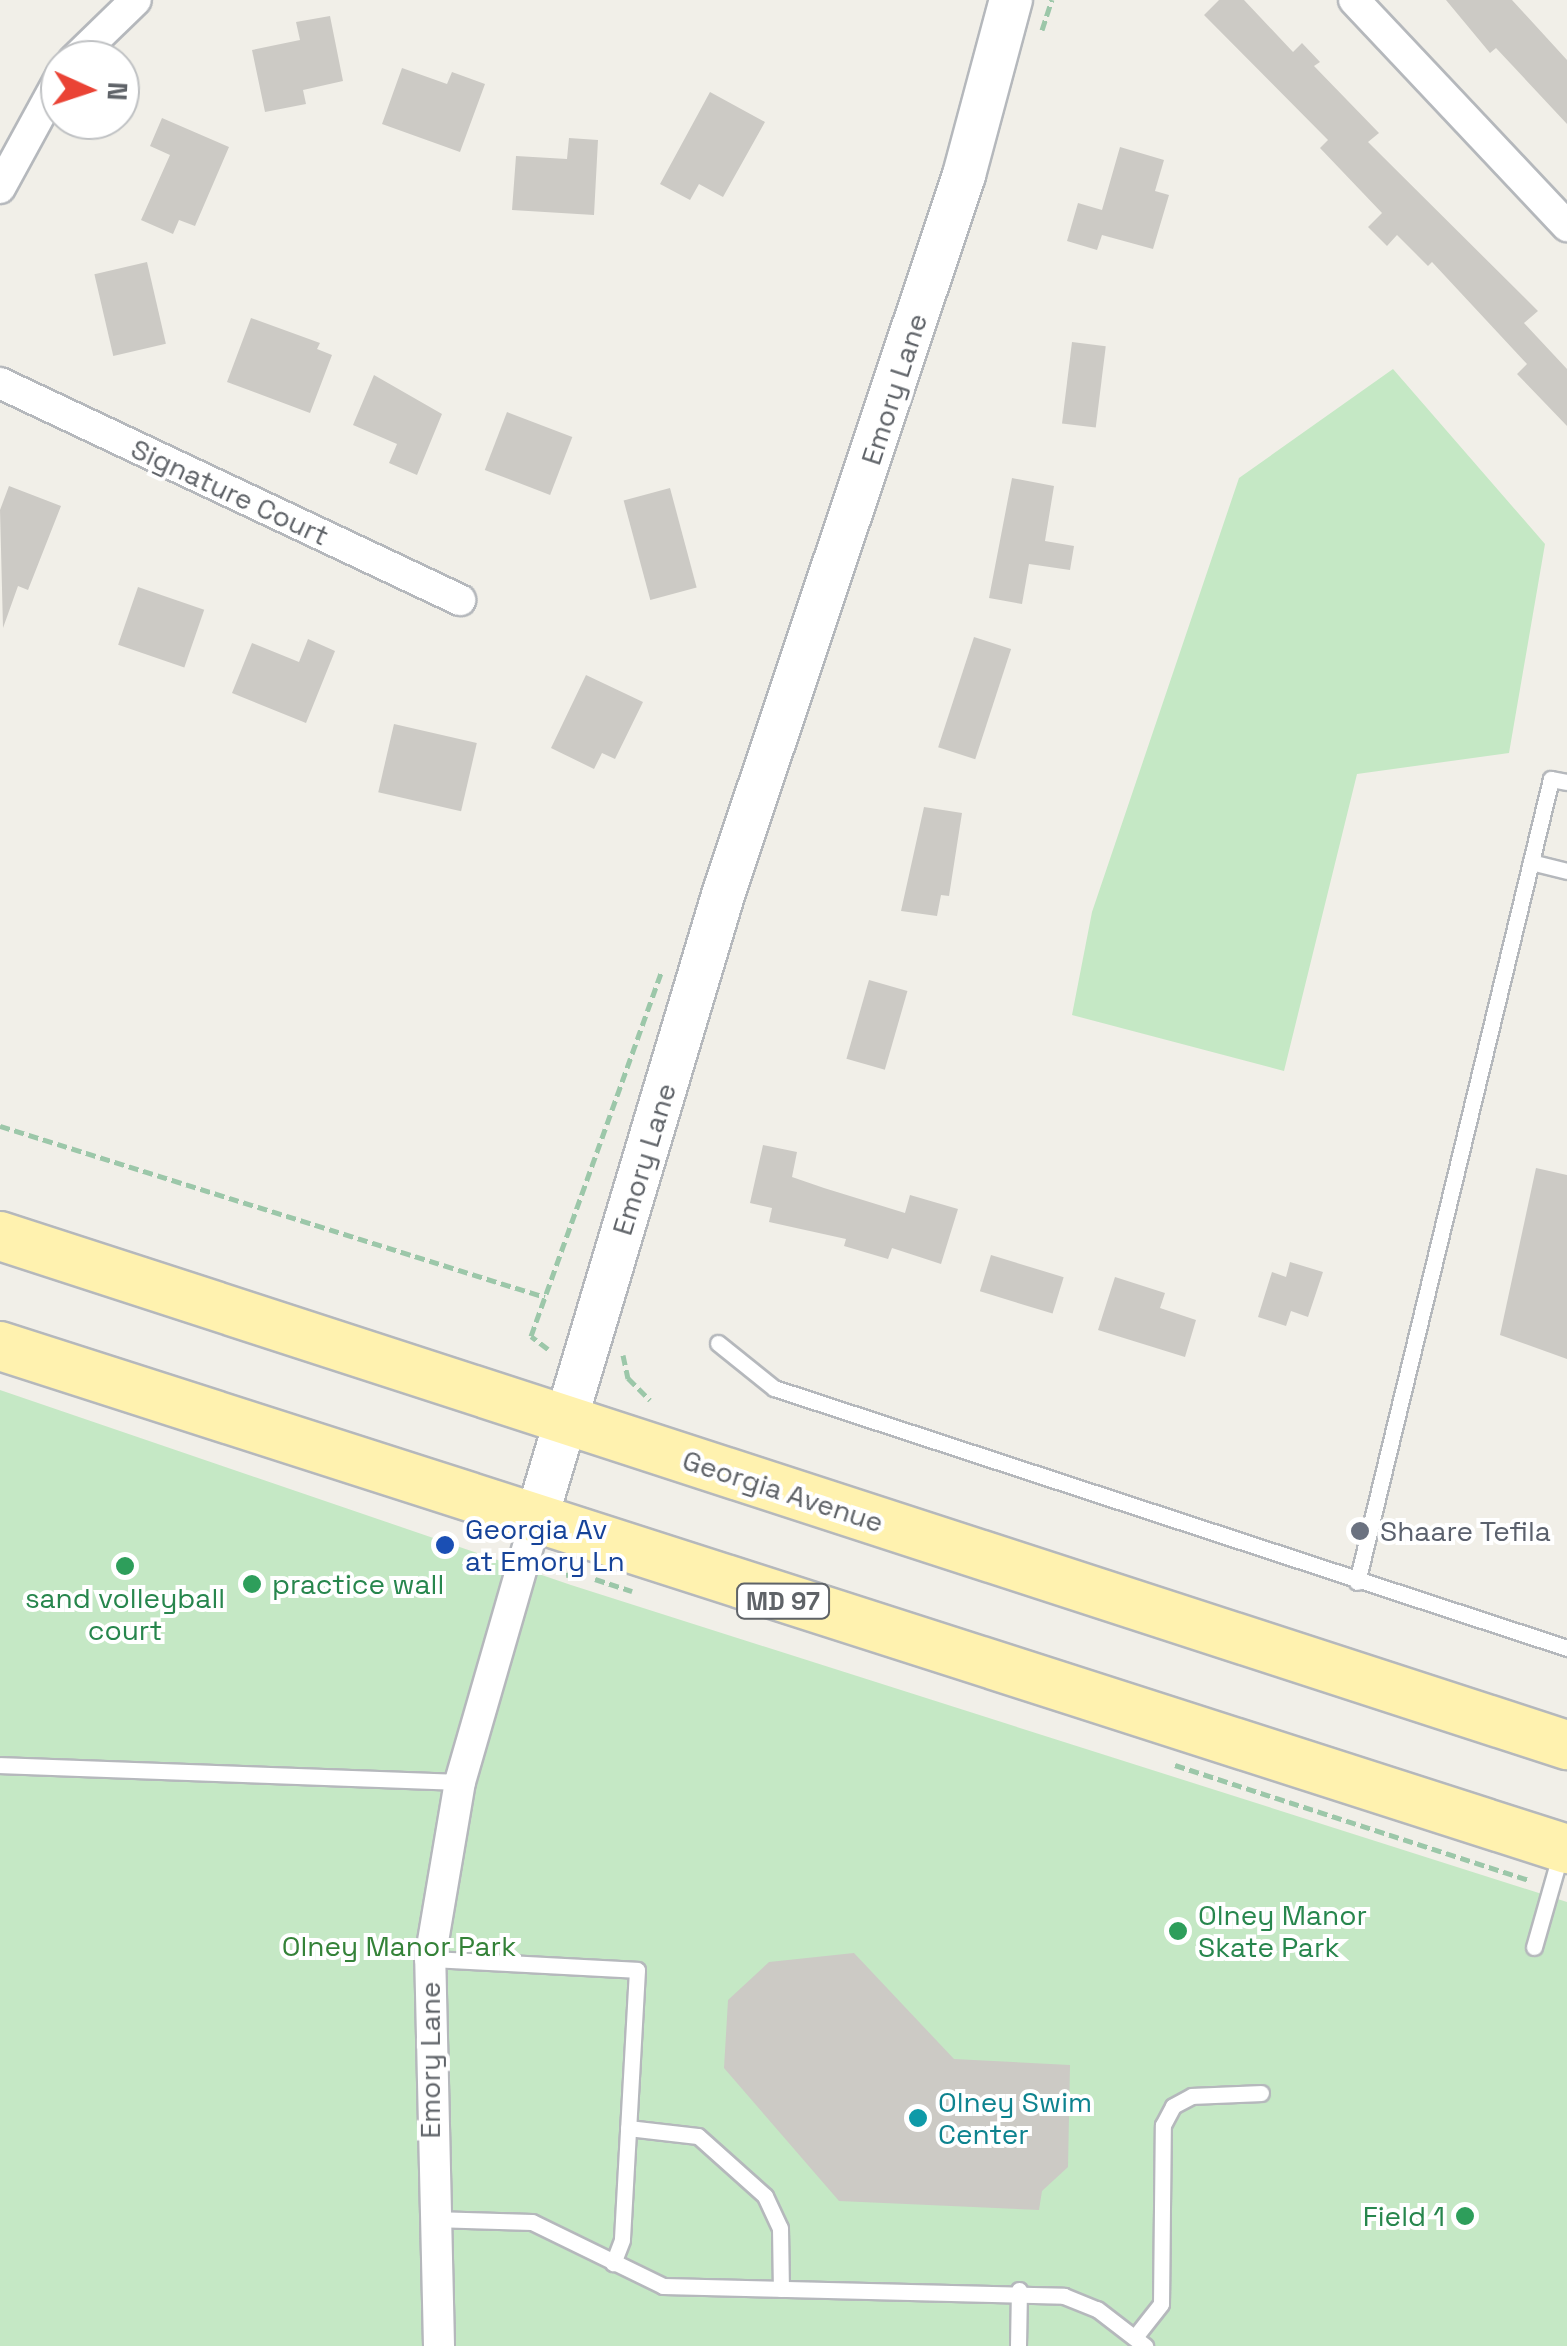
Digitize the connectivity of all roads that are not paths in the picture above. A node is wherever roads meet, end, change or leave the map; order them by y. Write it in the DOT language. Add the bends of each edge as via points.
graph roads {
  1 [pos="136,0"];
  2 [pos="1011,0"];
  3 [pos="1354,0"];
  4 [pos="95,40"];
  5 [pos="40,115"];
  6 [pos="0,188"];
  7 [pos="1567,226"];
  8 [pos="0,383"];
  9 [pos="460,600"];
  10 [pos="1567,782"];
  11 [pos="1532,862"];
  12 [pos="1567,870"];
  13 [pos="1,1236"];
  14 [pos="718,1342"];
  15 [pos="0,1346"];
  16 [pos="566,1420"];
  17 [pos="536,1523"];
  18 [pos="1357,1582"];
  19 [pos="1567,1648"];
  20 [pos="1567,1746"];
  21 [pos="0,1765"];
  22 [pos="460,1782"];
  23 [pos="1565,1849"];
  24 [pos="1534,1946"];
  25 [pos="430,1959"];
  26 [pos="1261,2093"];
  27 [pos="628,2128"];
  28 [pos="432,2219"];
  29 [pos="613,2263"];
  30 [pos="781,2289"];
  31 [pos="1019,2290"];
  32 [pos="1140,2342"];
  33 [pos="439,2346"];
  34 [pos="1018,2346"];
  1 -- 4 [label="street"];
  2 -- 16 [label="street, Emory Lane" via="964,175 724,892"];
  3 -- 7 [label="street"];
  5 -- 6 [label="street"];
  8 -- 9 [label="street, Signature Court"];
  10 -- 11 [label="lane" via="1552,779"];
  11 -- 12 [label="lane"];
  11 -- 18 [label="lane"];
  13 -- 16 [label="main road, Georgia Avenue"];
  14 -- 18 [label="lane" via="774,1388"];
  15 -- 17 [label="main road, MD 97"];
  16 -- 17 [label="street, Emory Lane"];
  16 -- 20 [label="main road, Georgia Avenue"];
  17 -- 22 [label="street, Emory Lane"];
  17 -- 23 [label="main road, MD 97"];
  18 -- 19 [label="lane"];
  21 -- 22 [label="lane"];
  22 -- 25 [label="street, Emory Lane"];
  23 -- 24 [label="lane"];
  25 -- 27 [label="lane" via="637,1970"];
  25 -- 28 [label="street, Emory Lane"];
  26 -- 32 [label="lane" via="1192,2096 1174,2106 1163,2125 1161,2304"];
  27 -- 29 [label="lane" via="622,2240"];
  27 -- 30 [label="lane" via="698,2136 764,2196 780,2228"];
  28 -- 29 [label="lane" via="532,2222"];
  28 -- 33 [label="street, Emory Lane"];
  29 -- 30 [label="lane" via="663,2286"];
  30 -- 31 [label="lane"];
  31 -- 32 [label="lane" via="1098,2309"];
  31 -- 34 [label="lane"];
}
